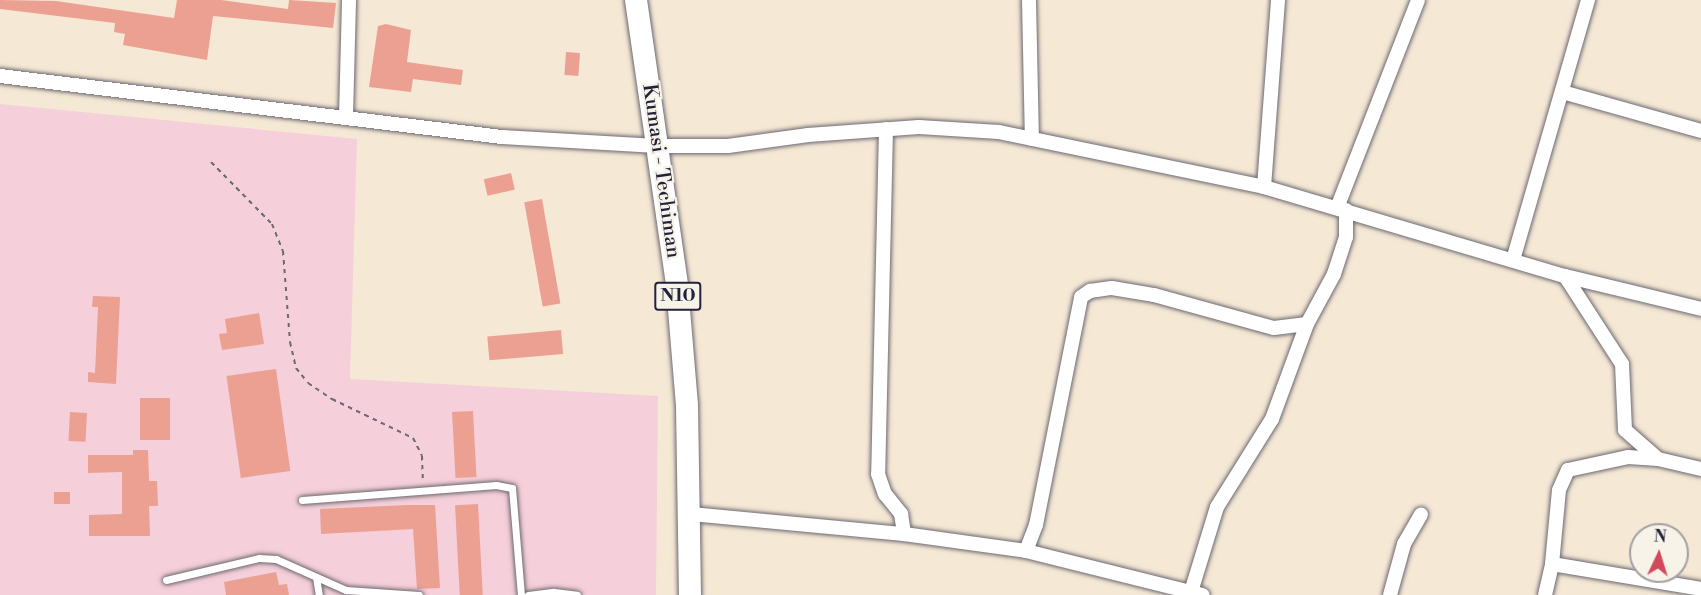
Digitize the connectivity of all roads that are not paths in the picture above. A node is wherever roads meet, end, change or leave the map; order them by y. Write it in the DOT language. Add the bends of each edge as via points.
graph roads {
  1 [pos="349,0"];
  2 [pos="636,0"];
  3 [pos="1029,0"];
  4 [pos="1278,0"];
  5 [pos="1418,0"];
  6 [pos="1588,0"];
  7 [pos="0,76"];
  8 [pos="1562,92"];
  9 [pos="346,116"];
  10 [pos="886,129"];
  11 [pos="1701,131"];
  12 [pos="1032,139"];
  13 [pos="657,146"];
  14 [pos="1264,188"];
  15 [pos="1342,209"];
  16 [pos="1513,260"];
  17 [pos="1565,276"];
  18 [pos="1701,309"];
  19 [pos="1307,324"];
  20 [pos="1658,459"];
  21 [pos="1701,470"];
  22 [pos="302,500"];
  23 [pos="691,514"];
  24 [pos="1421,514"];
  25 [pos="904,534"];
  26 [pos="1026,551"];
  27 [pos="1552,564"];
  28 [pos="316,577"];
  29 [pos="166,580"];
  30 [pos="1701,589"];
  31 [pos="1173,592"];
  32 [pos="1197,593"];
  33 [pos="319,595"];
  34 [pos="418,595"];
  35 [pos="521,595"];
  36 [pos="528,595"];
  37 [pos="577,595"];
  38 [pos="690,595"];
  39 [pos="1390,595"];
  40 [pos="1545,595"];
  1 -- 9 [label="street"];
  2 -- 13 [label="highway, Kumasi - Techiman / N10"];
  3 -- 12 [label="street"];
  4 -- 14 [label="street"];
  5 -- 15 [label="street"];
  6 -- 8 [label="street"];
  7 -- 9 [label="street"];
  8 -- 11 [label="street"];
  8 -- 16 [label="street"];
  9 -- 13 [label="street" via="502,137"];
  10 -- 12 [label="street" via="947,127"];
  10 -- 13 [label="street" via="728,146"];
  10 -- 25 [label="street" via="878,474 885,494 901,514"];
  12 -- 14 [label="street"];
  13 -- 23 [label="highway, Kumasi - Techiman / N10" via="677,286"];
  14 -- 15 [label="street"];
  15 -- 16 [label="street"];
  15 -- 19 [label="street" via="1341,256"];
  16 -- 17 [label="street"];
  17 -- 18 [label="street"];
  17 -- 20 [label="street" via="1622,364 1625,430"];
  19 -- 26 [label="street" via="1274,328 1112,288 1090,291 1081,297 1036,525"];
  19 -- 32 [label="street" via="1272,419 1217,507"];
  20 -- 21 [label="street"];
  20 -- 27 [label="street" via="1609,459 1568,470 1559,490"];
  22 -- 35 [label="lane" via="496,485 512,488 516,497"];
  23 -- 25 [label="street"];
  23 -- 38 [label="highway, Kumasi - Techiman / N10"];
  24 -- 39 [label="street" via="1404,544"];
  25 -- 26 [label="street"];
  26 -- 31 [label="street"];
  27 -- 30 [label="street"];
  27 -- 40 [label="street"];
  28 -- 29 [label="lane" via="276,559 259,558"];
  28 -- 33 [label="lane"];
  28 -- 34 [label="lane" via="346,590"];
  31 -- 32 [label="street"];
  36 -- 37 [label="lane"];
}
